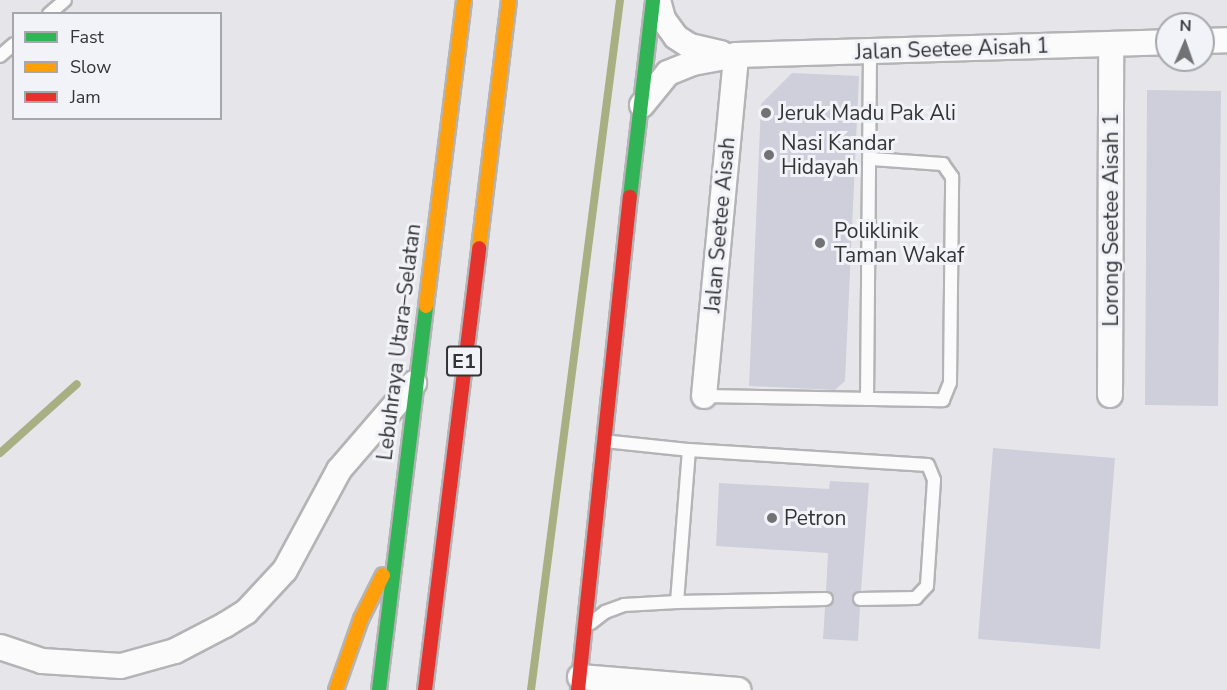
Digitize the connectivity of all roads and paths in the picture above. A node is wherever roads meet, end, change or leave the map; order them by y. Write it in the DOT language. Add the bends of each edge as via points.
graph roads {
  1 [pos="65,0"];
  2 [pos="464,0"];
  3 [pos="509,0"];
  4 [pos="519,0"];
  5 [pos="656,0"];
  6 [pos="51,12"];
  7 [pos="505,32"];
  8 [pos="1155,42"];
  9 [pos="1111,44"];
  10 [pos="12,46"];
  11 [pos="870,51"];
  12 [pos="736,55"];
  13 [pos="0,56"];
  14 [pos="641,107"];
  15 [pos="871,159"];
  16 [pos="414,382"];
  17 [pos="1110,395"];
  18 [pos="704,396"];
  19 [pos="867,399"];
  20 [pos="602,441"];
  21 [pos="690,450"];
  22 [pos="394,551"];
  23 [pos="826,599"];
  24 [pos="860,599"];
  25 [pos="677,602"];
  26 [pos="583,630"];
  27 [pos="0,647"];
  28 [pos="579,683"];
  29 [pos="336,690"];
  30 [pos="379,690"];
  31 [pos="425,690"];
  32 [pos="738,690"];
  1 -- 6 [label="lane"];
  2 -- 16 [label="highway, Lebuhraya Utara–Selatan / E1"];
  3 -- 7 [label="highway, E1"];
  4 -- 7 [label="highway"];
  5 -- 12 [label="street, Jalan Seetee Aisah 1" via="663,20 683,42"];
  5 -- 14 [label="highway"];
  7 -- 31 [label="highway, E1"];
  8 -- 9 [label="street, Jalan Seetee Aisah 1"];
  9 -- 11 [label="street, Jalan Seetee Aisah 1"];
  9 -- 17 [label="street, Lorong Seetee Aisah 1"];
  10 -- 13 [label="lane"];
  11 -- 12 [label="street, Jalan Seetee Aisah 1"];
  11 -- 15 [label="lane"];
  12 -- 14 [label="street, Jalan Seetee Aisah 1" via="693,63 668,73"];
  12 -- 18 [label="street, Jalan Seetee Aisah"];
  14 -- 20 [label="highway"];
  15 -- 19 [label="lane"];
  15 -- 19 [label="lane" via="943,164 952,177 950,383 943,400"];
  16 -- 22 [label="highway, Lebuhraya Utara–Selatan / E1"];
  16 -- 27 [label="street" via="339,470 285,570 246,612 175,651 121,666 42,661"];
  18 -- 19 [label="lane"];
  20 -- 21 [label="lane"];
  20 -- 26 [label="highway"];
  21 -- 24 [label="lane" via="928,465 934,480 927,586 916,598"];
  21 -- 25 [label="lane"];
  22 -- 29 [label="highway" via="361,619"];
  22 -- 30 [label="highway, Lebuhraya Utara–Selatan / E1"];
  23 -- 25 [label="lane"];
  25 -- 26 [label="lane" via="624,605 605,612"];
  26 -- 28 [label="highway"];
  28 -- 32 [label="street"];
}
